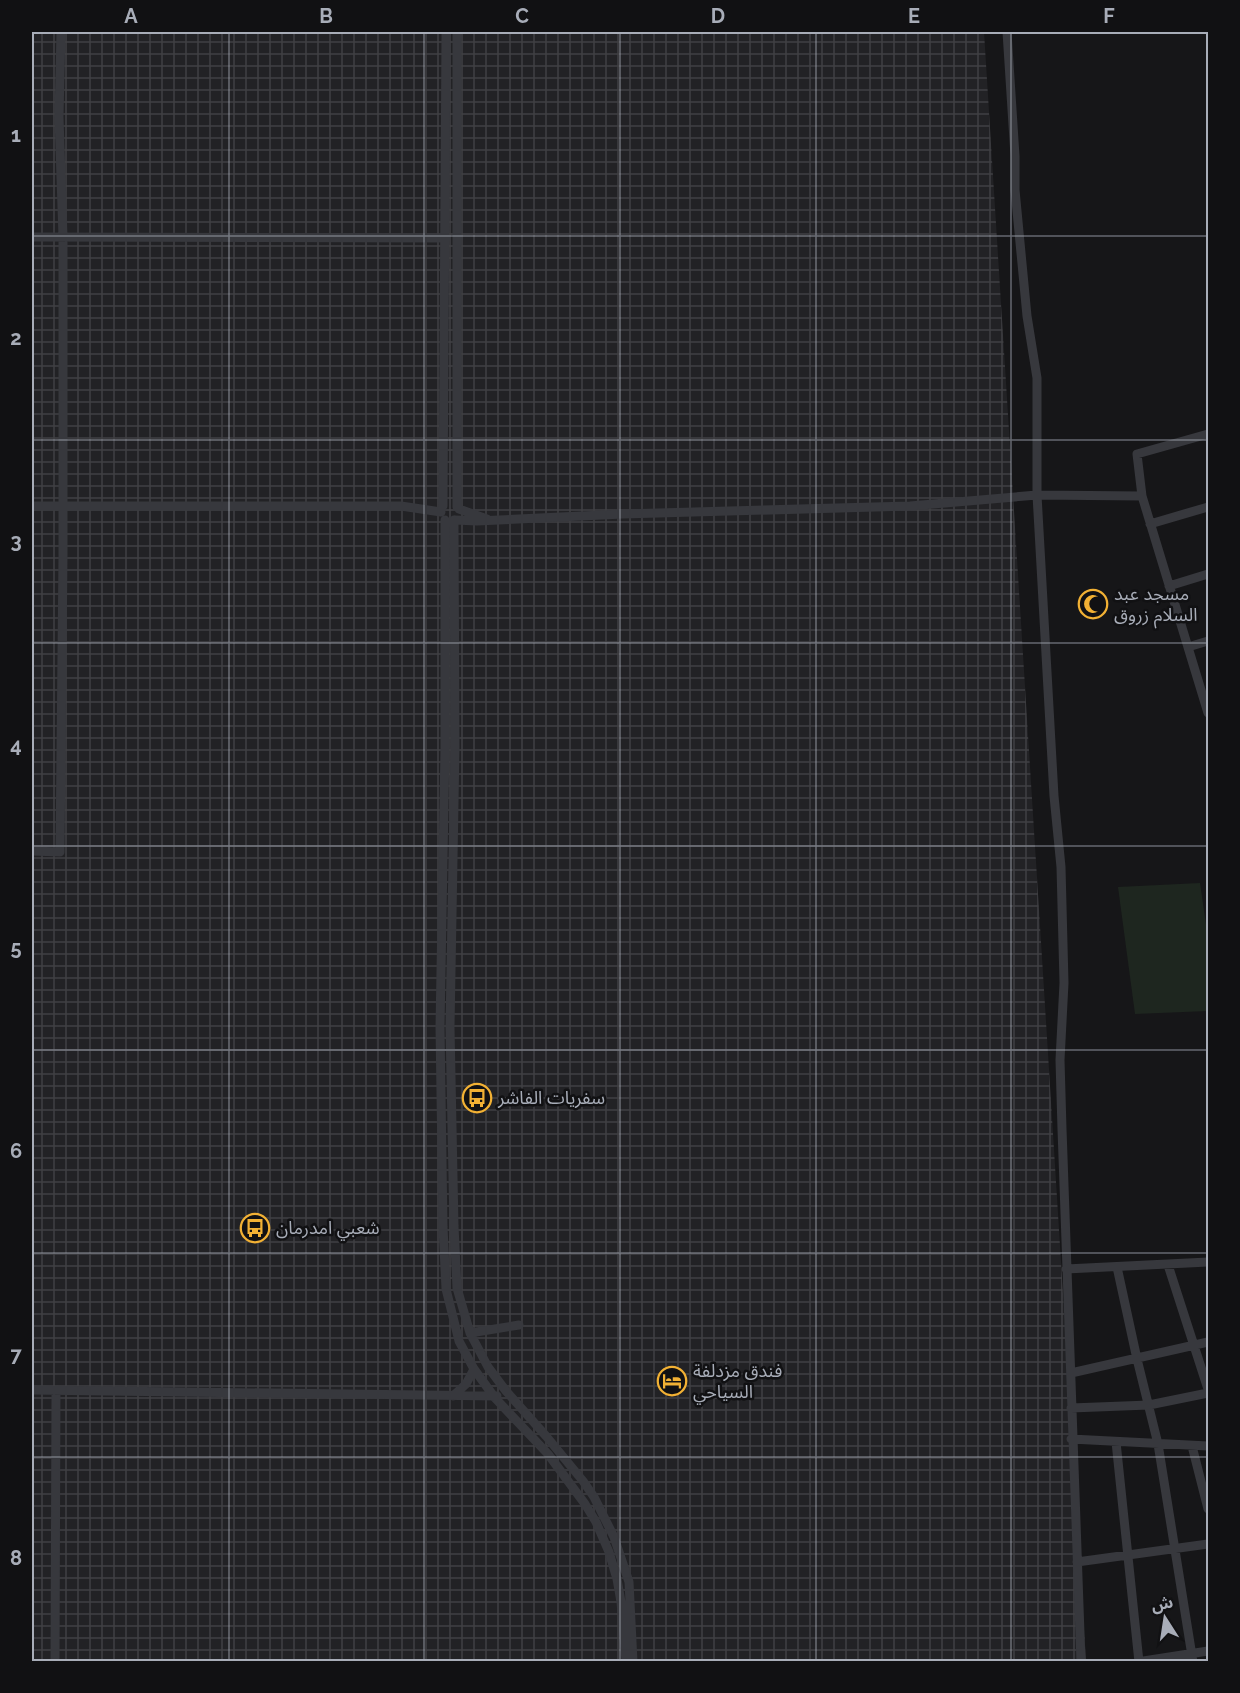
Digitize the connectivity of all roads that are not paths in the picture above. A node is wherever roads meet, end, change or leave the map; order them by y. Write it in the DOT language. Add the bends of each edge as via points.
graph roads {
  1 [pos="61,32"];
  2 [pos="446,32"];
  3 [pos="457,32"];
  4 [pos="1007,32"];
  5 [pos="32,237"];
  6 [pos="63,237"];
  7 [pos="446,238"];
  8 [pos="1209,434"];
  9 [pos="1037,495"];
  10 [pos="1142,496"];
  11 [pos="32,506"];
  12 [pos="62,506"];
  13 [pos="1209,507"];
  14 [pos="458,508"];
  15 [pos="448,516"];
  16 [pos="490,520"];
  17 [pos="1150,524"];
  18 [pos="1209,574"];
  19 [pos="1169,586"];
  20 [pos="1209,641"];
  21 [pos="1188,647"];
  22 [pos="1209,713"];
  23 [pos="32,851"];
  24 [pos="446,1070"];
  25 [pos="1209,1262"];
  26 [pos="1168,1265"];
  27 [pos="1117,1267"];
  28 [pos="1066,1269"];
  29 [pos="519,1325"];
  30 [pos="470,1333"];
  31 [pos="1209,1342"];
  32 [pos="1193,1345"];
  33 [pos="1137,1359"];
  34 [pos="474,1369"];
  35 [pos="1071,1373"];
  36 [pos="32,1390"];
  37 [pos="56,1391"];
  38 [pos="506,1391"];
  39 [pos="1209,1391"];
  40 [pos="453,1396"];
  41 [pos="495,1398"];
  42 [pos="1149,1405"];
  43 [pos="1071,1407"];
  44 [pos="1071,1439"];
  45 [pos="1116,1442"];
  46 [pos="1158,1444"];
  47 [pos="1192,1446"];
  48 [pos="1209,1446"];
  49 [pos="1209,1509"];
  50 [pos="1209,1544"];
  51 [pos="1175,1548"];
  52 [pos="1128,1555"];
  53 [pos="1077,1562"];
  54 [pos="628,1640"];
  55 [pos="1209,1651"];
  56 [pos="1192,1657"];
  57 [pos="1138,1661"];
  58 [pos="55,1662"];
  59 [pos="626,1662"];
  60 [pos="633,1662"];
  61 [pos="1081,1662"];
  1 -- 6 [label="street" via="58,117"];
  2 -- 7 [label="street"];
  3 -- 14 [label="street"];
  4 -- 9 [label="street" via="1016,199 1036,378"];
  5 -- 6 [label="street"];
  6 -- 7 [label="street"];
  6 -- 12 [label="street"];
  7 -- 15 [label="street"];
  8 -- 10 [label="street" via="1137,454"];
  9 -- 10 [label="street"];
  9 -- 16 [label="street" via="910,506"];
  9 -- 28 [label="street" via="1061,867 1064,983 1060,1060"];
  10 -- 17 [label="street"];
  11 -- 12 [label="street"];
  12 -- 15 [label="street" via="401,506"];
  12 -- 23 [label="street" via="60,852"];
  13 -- 17 [label="street"];
  14 -- 15 [label="street" via="459,513"];
  14 -- 15 [label="street" via="452,503"];
  14 -- 16 [label="street"];
  15 -- 16 [label="street" via="470,522"];
  15 -- 24 [label="street" via="451,917"];
  17 -- 19 [label="street"];
  18 -- 19 [label="street"];
  19 -- 21 [label="street"];
  20 -- 21 [label="street"];
  21 -- 22 [label="street"];
  24 -- 30 [label="street" via="456,1276"];
  24 -- 34 [label="street" via="446,1289 459,1341"];
  25 -- 26 [label="street"];
  26 -- 27 [label="street"];
  26 -- 32 [label="street"];
  27 -- 28 [label="street"];
  27 -- 33 [label="street"];
  28 -- 35 [label="street"];
  29 -- 30 [label="street"];
  30 -- 38 [label="street"];
  31 -- 32 [label="street"];
  32 -- 33 [label="street"];
  32 -- 39 [label="street"];
  33 -- 35 [label="street"];
  33 -- 42 [label="street"];
  34 -- 40 [label="street"];
  34 -- 41 [label="street"];
  35 -- 43 [label="street"];
  36 -- 37 [label="street"];
  37 -- 40 [label="street"];
  37 -- 58 [label="street"];
  38 -- 41 [label="street"];
  38 -- 54 [label="street" via="572,1466 614,1537 630,1596"];
  39 -- 42 [label="street"];
  40 -- 41 [label="street"];
  41 -- 54 [label="street" via="548,1454 591,1512 613,1564"];
  42 -- 43 [label="street"];
  42 -- 46 [label="street"];
  43 -- 44 [label="street"];
  44 -- 45 [label="street"];
  44 -- 53 [label="street"];
  45 -- 46 [label="street"];
  45 -- 52 [label="street"];
  46 -- 47 [label="street"];
  46 -- 51 [label="street"];
  47 -- 48 [label="street"];
  47 -- 49 [label="street"];
  50 -- 51 [label="street"];
  51 -- 52 [label="street"];
  51 -- 56 [label="street"];
  52 -- 53 [label="street"];
  52 -- 57 [label="street"];
  53 -- 61 [label="street"];
  54 -- 59 [label="street"];
  54 -- 60 [label="street"];
  55 -- 56 [label="street"];
  56 -- 57 [label="street"];
}
